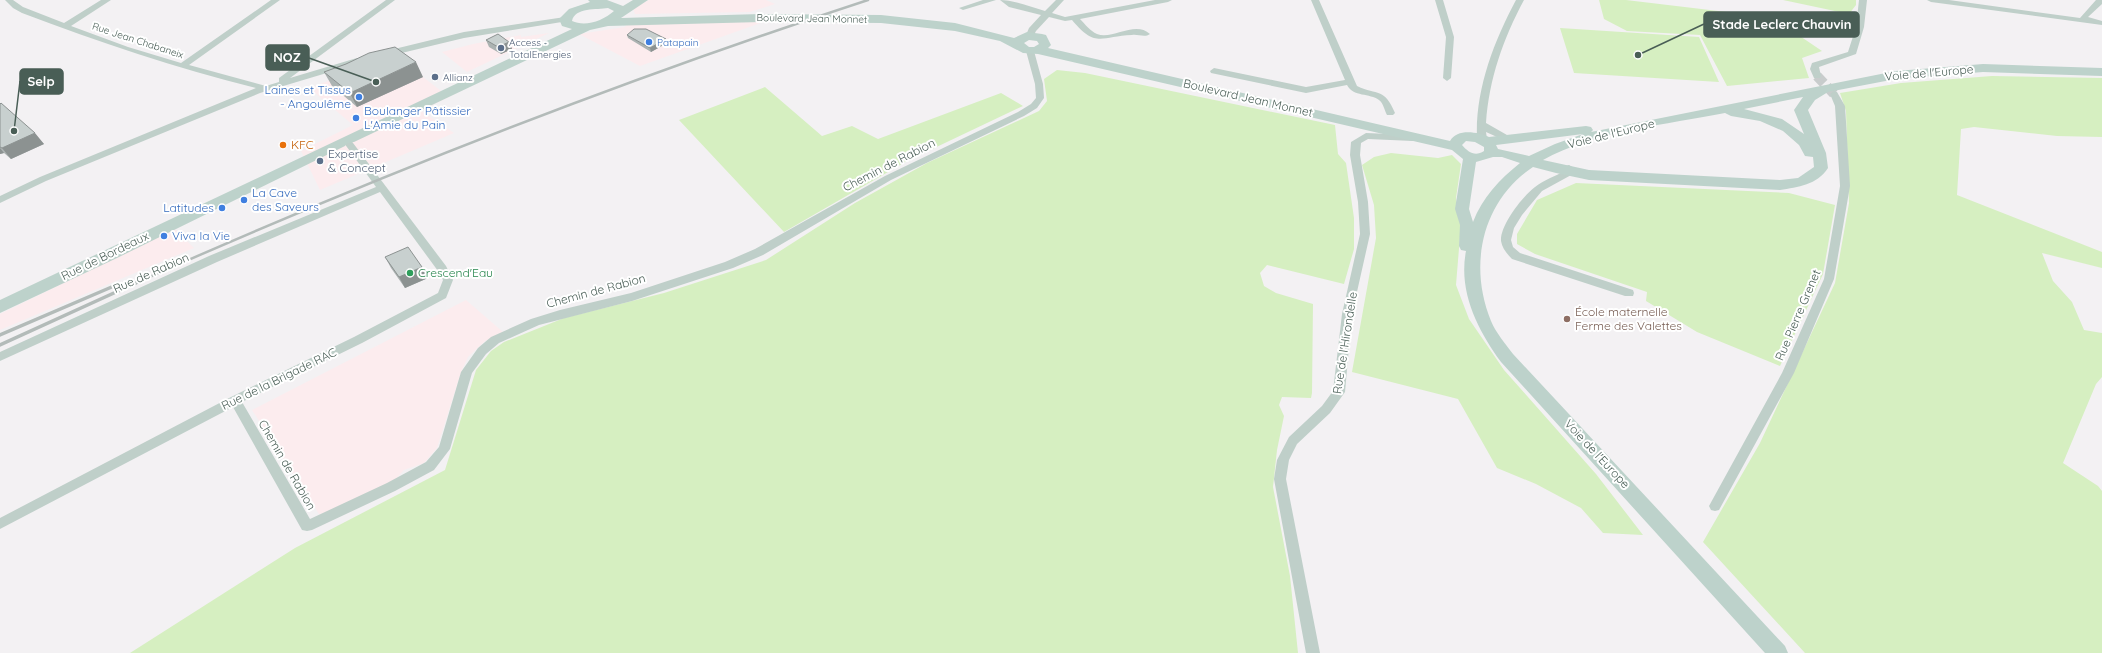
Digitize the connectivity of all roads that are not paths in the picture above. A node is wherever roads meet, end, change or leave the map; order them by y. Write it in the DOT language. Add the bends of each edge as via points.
graph roads {
  1 [pos="9,0"];
  2 [pos="107,0"];
  3 [pos="276,0"];
  4 [pos="392,0"];
  5 [pos="594,0"];
  6 [pos="624,0"];
  7 [pos="642,0"];
  8 [pos="992,0"];
  9 [pos="1004,0"];
  10 [pos="1060,0"];
  11 [pos="1168,0"];
  12 [pos="1315,0"];
  13 [pos="1439,0"];
  14 [pos="1520,0"];
  15 [pos="1863,0"];
  16 [pos="1931,0"];
  17 [pos="2102,0"];
  18 [pos="577,5"];
  19 [pos="963,8"];
  20 [pos="614,9"];
  21 [pos="1048,15"];
  22 [pos="785,16"];
  23 [pos="1075,18"];
  24 [pos="2085,20"];
  25 [pos="565,21"];
  26 [pos="605,22"];
  27 [pos="2102,23"];
  28 [pos="589,26"];
  29 [pos="64,27"];
  30 [pos="1146,34"];
  31 [pos="1023,39"];
  32 [pos="1038,49"];
  33 [pos="377,56"];
  34 [pos="364,59"];
  35 [pos="182,66"];
  36 [pos="1214,71"];
  37 [pos="2102,71"];
  38 [pos="1896,75"];
  39 [pos="1818,76"];
  40 [pos="1447,78"];
  41 [pos="1350,82"];
  42 [pos="281,83"];
  43 [pos="265,88"];
  44 [pos="1834,94"];
  45 [pos="1390,113"];
  46 [pos="1670,117"];
  47 [pos="1480,125"];
  48 [pos="1365,130"];
  49 [pos="1509,139"];
  50 [pos="343,140"];
  51 [pos="1461,141"];
  52 [pos="1487,145"];
  53 [pos="1470,157"];
  54 [pos="1521,165"];
  55 [pos="1562,172"];
  56 [pos="381,188"];
  57 [pos="20,190"];
  58 [pos="0,200"];
  59 [pos="0,203"];
  60 [pos="133,240"];
  61 [pos="1466,247"];
  62 [pos="1629,293"];
  63 [pos="0,300"];
  64 [pos="0,307"];
  65 [pos="0,357"];
  66 [pos="235,400"];
  67 [pos="1715,506"];
  68 [pos="0,524"];
  69 [pos="1313,653"];
  70 [pos="1768,653"];
  71 [pos="1778,653"];
  1 -- 29 [label="street, Rue Jean Chabaneix" via="18,7"];
  2 -- 29 [label="street"];
  3 -- 35 [label="street"];
  4 -- 42 [label="street" via="288,75"];
  5 -- 20 [label="main road"];
  6 -- 20 [label="main road"];
  7 -- 20 [label="main road"];
  8 -- 19 [label="street"];
  9 -- 21 [label="street" via="1012,5"];
  10 -- 21 [label="street"];
  11 -- 23 [label="street"];
  12 -- 41 [label="street"];
  13 -- 40 [label="street" via="1450,37"];
  14 -- 47 [label="street" via="1509,19 1490,72"];
  15 -- 39 [label="street" via="1860,27 1852,54 1815,65 1814,69"];
  16 -- 24 [label="street"];
  17 -- 24 [label="street" via="2084,17"];
  18 -- 20 [label="main road"];
  18 -- 25 [label="main road, Rue de Bordeaux"];
  20 -- 22 [label="main road" via="631,16"];
  20 -- 26 [label="main road"];
  21 -- 23 [label="street" via="1062,19"];
  21 -- 31 [label="street"];
  22 -- 26 [label="main road, Boulevard Jean Monnet"];
  22 -- 31 [label="main road, Boulevard Jean Monnet" via="847,17 928,23 1012,40"];
  23 -- 30 [label="street" via="1091,35 1104,37 1136,32"];
  24 -- 27 [label="street"];
  25 -- 28 [label="main road" via="575,27"];
  25 -- 33 [label="street" via="464,35"];
  25 -- 50 [label="main road, Rue de Bordeaux" via="560,29 539,41"];
  26 -- 28 [label="main road"];
  28 -- 50 [label="main road, Rue de Bordeaux"];
  29 -- 35 [label="street, Rue Jean Chabaneix"];
  31 -- 32 [label="main road" via="1021,49"];
  31 -- 32 [label="main road" via="1042,38"];
  32 -- 48 [label="main road, Boulevard Jean Monnet"];
  32 -- 51 [label="main road"];
  32 -- 66 [label="street, Chemin de Rabion" via="1040,98 1034,106 1021,114 888,178 759,252 729,265 632,297 548,318 495,340 482,351 467,372 444,449 430,466 307,526"];
  34 -- 42 [label="street"];
  35 -- 43 [label="street, Rue Jean Chabaneix"];
  36 -- 41 [label="street" via="1306,90"];
  37 -- 38 [label="main road, Voie de l'Europe" via="2012,68 1942,70"];
  37 -- 46 [label="main road" via="2054,66 1978,66 1897,72 1864,76"];
  38 -- 46 [label="main road, Voie de l'Europe"];
  38 -- 55 [label="main road" via="1810,97 1801,110 1821,164 1816,174 1804,181 1780,185"];
  41 -- 45 [label="street" via="1359,92 1381,97 1388,104"];
  42 -- 43 [label="street"];
  43 -- 57 [label="street"];
  44 -- 67 [label="street, Rue Pierre Grenet" via="1840,106 1845,186 1829,279 1788,372"];
  46 -- 49 [label="main road"];
  46 -- 54 [label="main road, Voie de l'Europe" via="1571,142 1538,154"];
  46 -- 55 [label="main road" via="1732,112 1759,116 1776,122 1803,140 1810,150 1811,163 1809,168 1797,176 1778,179"];
  47 -- 49 [label="street"];
  47 -- 51 [label="street"];
  47 -- 52 [label="street"];
  48 -- 51 [label="main road, Boulevard Jean Monnet"];
  48 -- 69 [label="street, Rue de l'Hirondelle" via="1356,142 1355,155 1364,202 1365,234 1347,314 1339,392 1334,402 1315,422 1302,430 1288,448 1280,479"];
  49 -- 52 [label="main road"];
  50 -- 56 [label="street, Rue de la Brigade RAC"];
  50 -- 60 [label="main road, Rue de Bordeaux"];
  51 -- 52 [label="main road"];
  51 -- 53 [label="main road" via="1459,152"];
  52 -- 53 [label="main road" via="1484,157"];
  52 -- 55 [label="main road" via="1503,153"];
  53 -- 61 [label="main road" via="1462,209 1467,225"];
  54 -- 61 [label="main road, Voie de l'Europe" via="1496,181 1480,204 1471,224"];
  54 -- 71 [label="main road, Voie de l'Europe" via="1485,209 1477,229 1472,257 1475,299 1493,340"];
  55 -- 62 [label="street" via="1526,202 1508,231 1505,239 1508,249 1516,256"];
  56 -- 65 [label="street, Rue de Rabion" via="213,259"];
  56 -- 66 [label="street, Rue de la Brigade RAC" via="442,268 448,280 442,294 358,340"];
  57 -- 58 [label="street"];
  57 -- 59 [label="street"];
  60 -- 63 [label="main road, Rue de Bordeaux"];
  60 -- 64 [label="main road, Rue de Bordeaux"];
  61 -- 70 [label="main road, Voie de l'Europe" via="1464,276 1467,297 1489,344 1612,484"];
  66 -- 68 [label="street, Rue de la Brigade RAC"];
}
